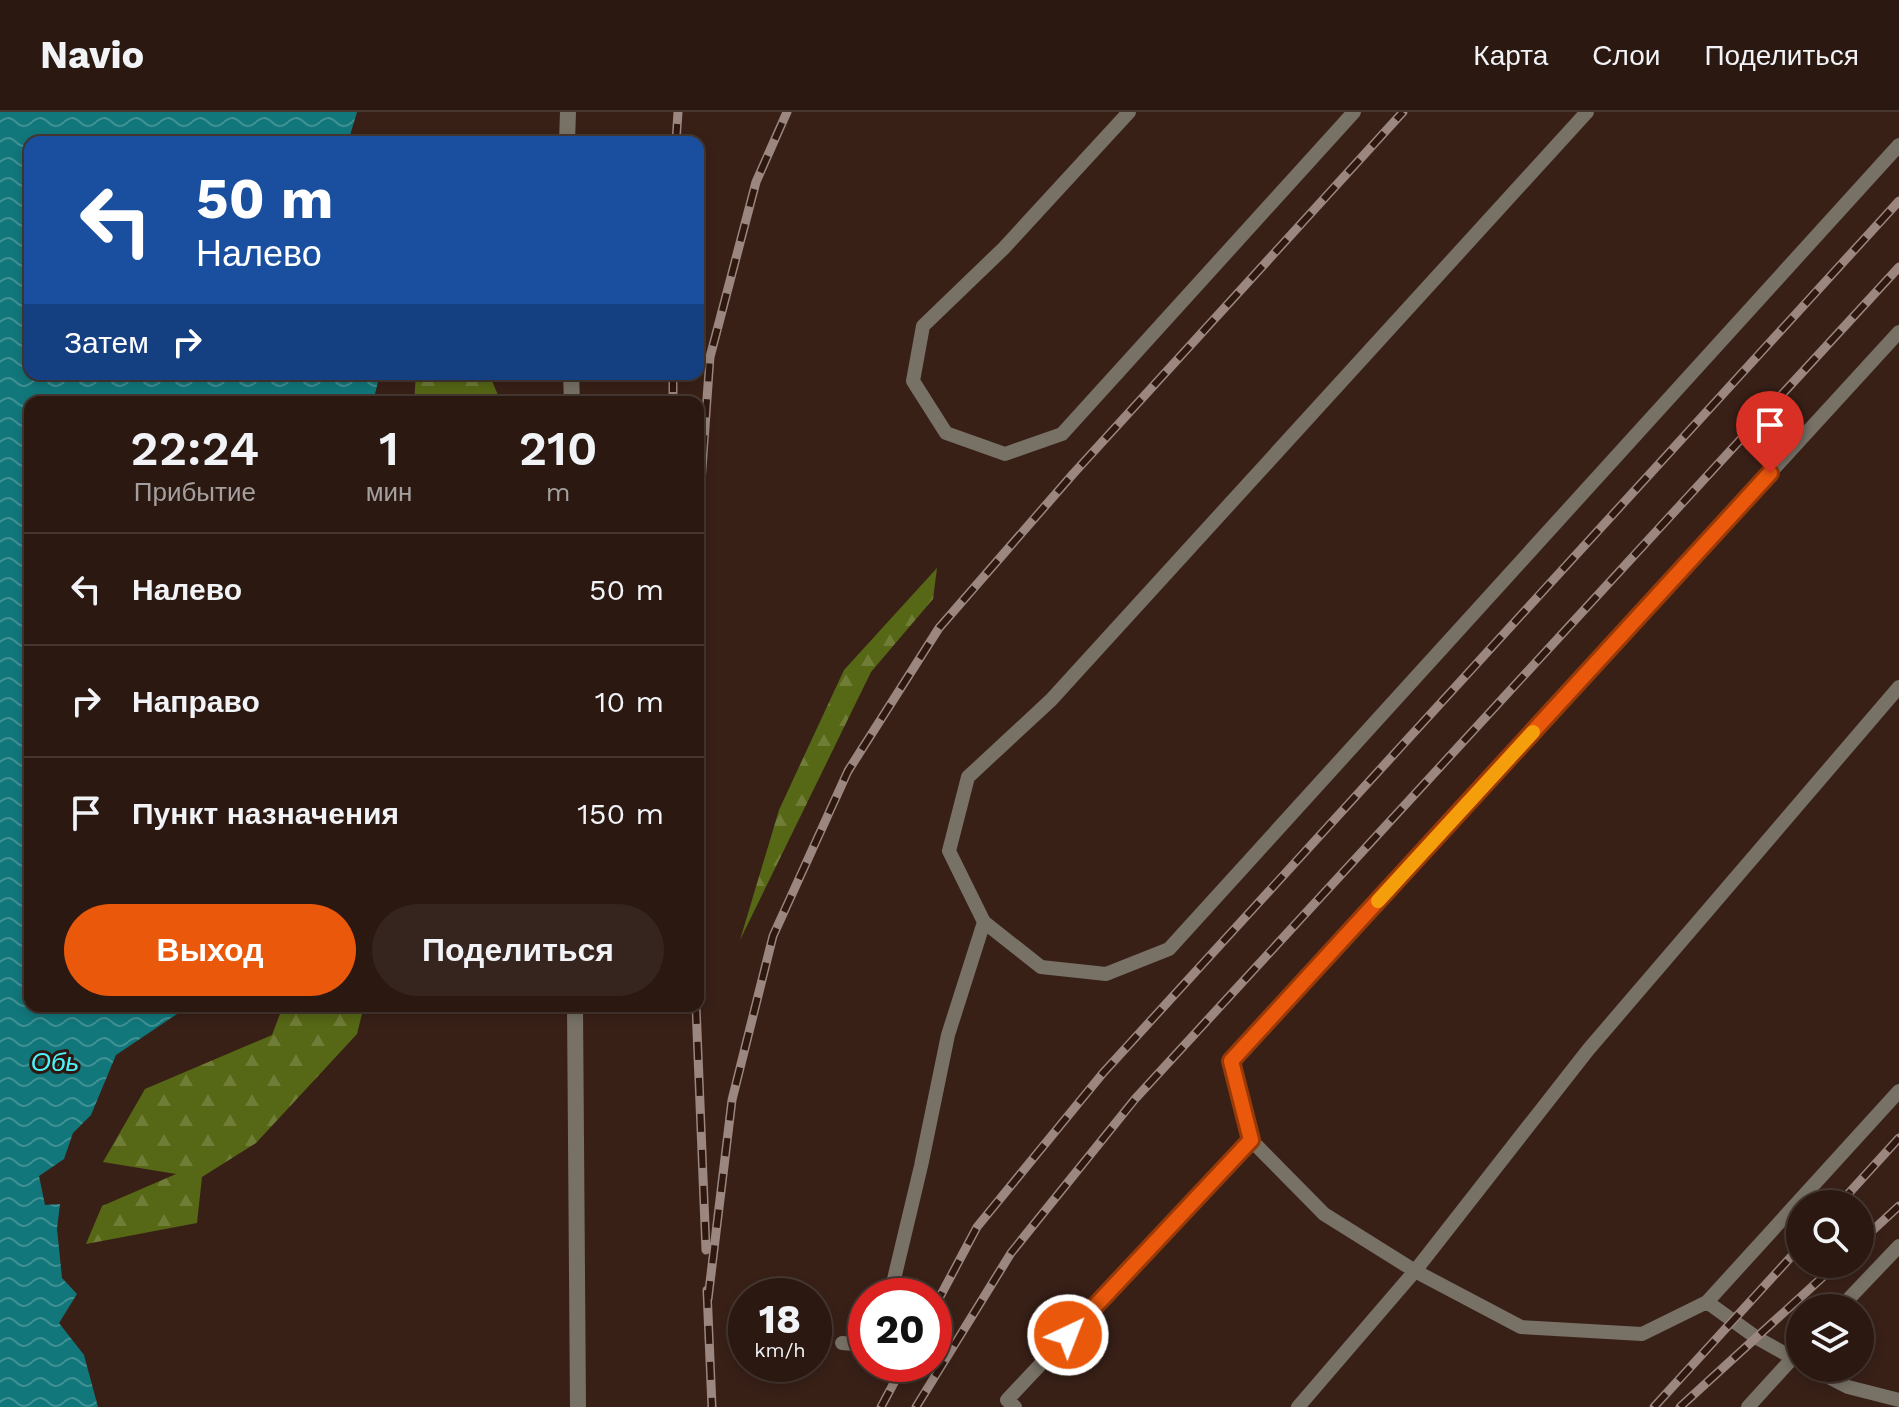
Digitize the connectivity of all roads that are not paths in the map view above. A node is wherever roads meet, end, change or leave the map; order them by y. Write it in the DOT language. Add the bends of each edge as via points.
graph roads {
  1 [pos="568,112"];
  2 [pos="1129,112"];
  3 [pos="1354,112"];
  4 [pos="1587,112"];
  5 [pos="567,136"];
  6 [pos="1899,145"];
  7 [pos="1899,332"];
  8 [pos="1899,687"];
  9 [pos="984,922"];
  10 [pos="575,1012"];
  11 [pos="1899,1091"];
  12 [pos="1251,1140"];
  13 [pos="1899,1246"];
  14 [pos="1415,1271"];
  15 [pos="894,1278"];
  16 [pos="1853,1294"];
  17 [pos="1707,1302"];
  18 [pos="842,1343"];
  19 [pos="848,1344"];
  20 [pos="1786,1352"];
  21 [pos="1786,1368"];
  22 [pos="1838,1382"];
  23 [pos="1899,1400"];
  24 [pos="578,1407"];
  25 [pos="1015,1407"];
  26 [pos="1298,1407"];
  27 [pos="1748,1407"];
  1 -- 5 [label="street"];
  2 -- 3 [label="lane" via="1004,248 923,326 913,381 946,433 1005,454 1062,434"];
  4 -- 9 [label="lane" via="1051,700 968,777 949,851"];
  6 -- 9 [label="lane" via="1169,949 1106,974 1041,967"];
  7 -- 12 [label="lane" via="1231,1061"];
  8 -- 14 [label="lane" via="1588,1050"];
  9 -- 15 [label="lane" via="948,1035"];
  10 -- 24 [label="street"];
  11 -- 17 [label="lane"];
  12 -- 14 [label="lane" via="1324,1214"];
  12 -- 25 [label="lane" via="1007,1400"];
  13 -- 16 [label="lane"];
  14 -- 17 [label="lane" via="1521,1327 1642,1334"];
  14 -- 26 [label="lane"];
  17 -- 20 [label="lane"];
  18 -- 19 [label="lane"];
  21 -- 27 [label="lane"];
  22 -- 23 [label="lane"];
}
